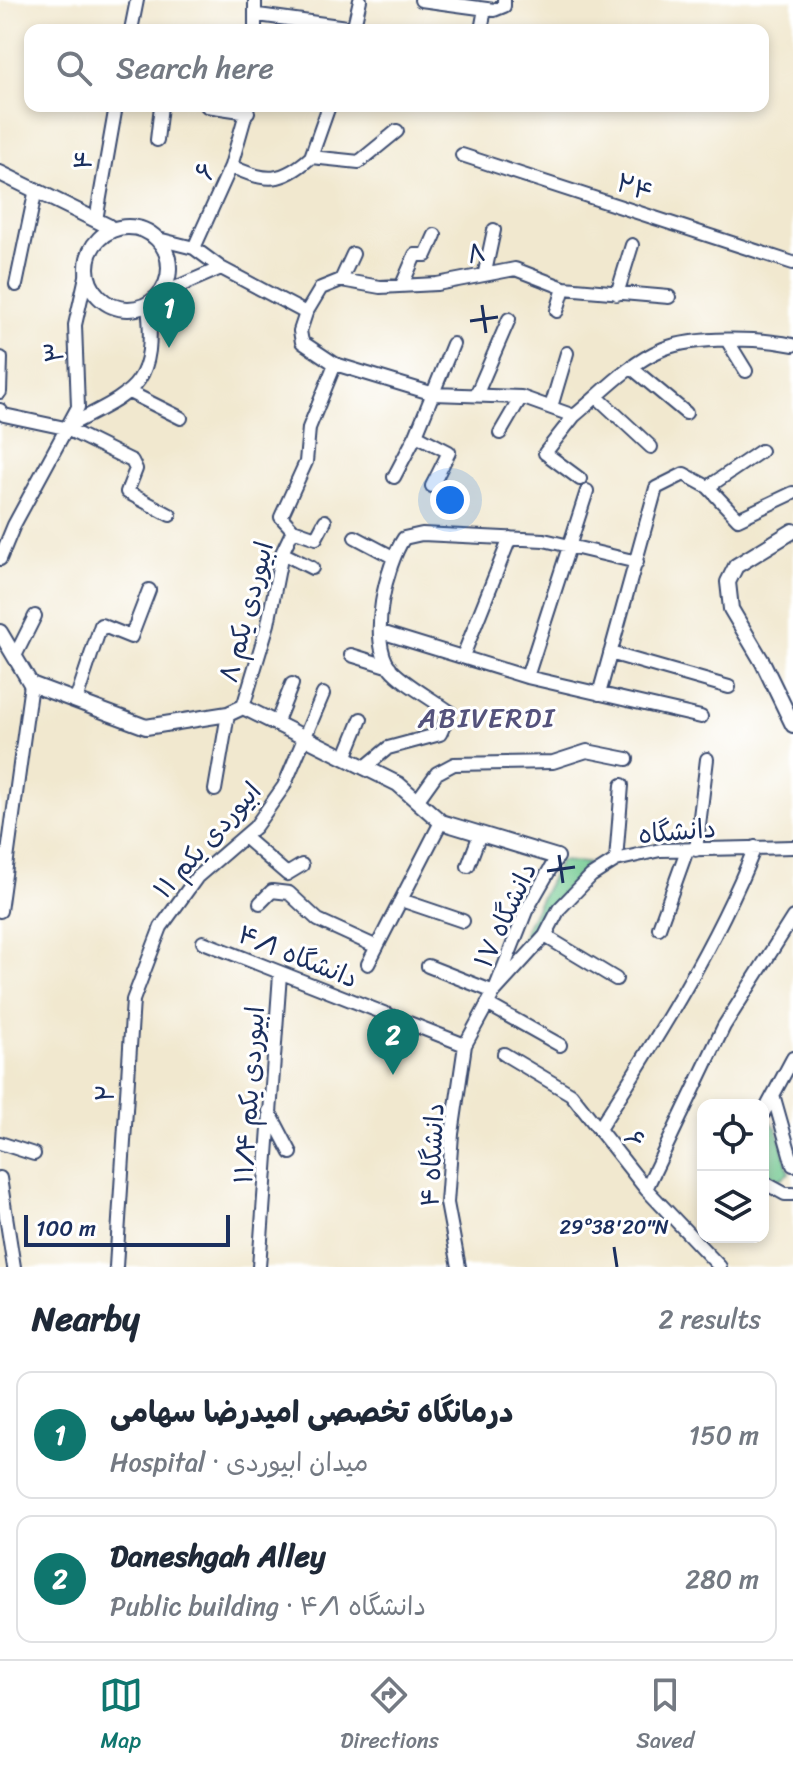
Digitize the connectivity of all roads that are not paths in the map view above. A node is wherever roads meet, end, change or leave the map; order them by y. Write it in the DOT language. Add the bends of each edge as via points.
graph roads {
  1 [pos="137,0"];
  2 [pos="255,0"];
  3 [pos="360,0"];
  4 [pos="424,0"];
  5 [pos="504,0"];
  6 [pos="485,9"];
  7 [pos="258,15"];
  8 [pos="132,24"];
  9 [pos="256,24"];
  10 [pos="320,24"];
  11 [pos="355,24"];
  12 [pos="482,24"];
  13 [pos="115,112"];
  14 [pos="160,112"];
  15 [pos="247,112"];
  16 [pos="327,112"];
  17 [pos="397,131"];
  18 [pos="157,140"];
  19 [pos="462,155"];
  20 [pos="311,157"];
  21 [pos="231,166"];
  22 [pos="0,173"];
  23 [pos="36,189"];
  24 [pos="106,225"];
  25 [pos="494,230"];
  26 [pos="435,235"];
  27 [pos="158,239"];
  28 [pos="632,245"];
  29 [pos="194,248"];
  30 [pos="353,254"];
  31 [pos="793,263"];
  32 [pos="221,268"];
  33 [pos="87,272"];
  34 [pos="485,272"];
  35 [pos="341,280"];
  36 [pos="16,285"];
  37 [pos="402,285"];
  38 [pos="564,288"];
  39 [pos="161,294"];
  40 [pos="617,294"];
  41 [pos="669,297"];
  42 [pos="148,305"];
  43 [pos="557,311"];
  44 [pos="306,313"];
  45 [pos="509,319"];
  46 [pos="727,340"];
  47 [pos="453,344"];
  48 [pos="793,345"];
  49 [pos="567,353"];
  50 [pos="1,358"];
  51 [pos="335,364"];
  52 [pos="633,369"];
  53 [pos="746,371"];
  54 [pos="0,392"];
  55 [pos="131,393"];
  56 [pos="477,393"];
  57 [pos="434,394"];
  58 [pos="521,397"];
  59 [pos="597,397"];
  60 [pos="551,407"];
  61 [pos="0,410"];
  62 [pos="686,413"];
  63 [pos="574,416"];
  64 [pos="181,418"];
  65 [pos="65,428"];
  66 [pos="500,433"];
  67 [pos="416,435"];
  68 [pos="651,447"];
  69 [pos="761,451"];
  70 [pos="394,477"];
  71 [pos="432,486"];
  72 [pos="708,487"];
  73 [pos="793,493"];
  74 [pos="170,515"];
  75 [pos="325,521"];
  76 [pos="14,525"];
  77 [pos="293,530"];
  78 [pos="793,531"];
  79 [pos="0,532"];
  80 [pos="355,537"];
  81 [pos="510,538"];
  82 [pos="570,544"];
  83 [pos="282,553"];
  84 [pos="391,556"];
  85 [pos="0,559"];
  86 [pos="637,562"];
  87 [pos="312,568"];
  88 [pos="149,590"];
  89 [pos="35,616"];
  90 [pos="0,632"];
  91 [pos="381,632"];
  92 [pos="610,653"];
  93 [pos="16,654"];
  94 [pos="351,655"];
  95 [pos="463,656"];
  96 [pos="390,667"];
  97 [pos="527,677"];
  98 [pos="31,684"];
  99 [pos="292,684"];
  100 [pos="729,687"];
  101 [pos="323,694"];
  102 [pos="599,694"];
  103 [pos="76,700"];
  104 [pos="243,707"];
  105 [pos="228,714"];
  106 [pos="701,717"];
  107 [pos="361,719"];
  108 [pos="276,724"];
  109 [pos="793,725"];
  110 [pos="305,738"];
  111 [pos="345,758"];
  112 [pos="627,759"];
  113 [pos="707,759"];
  114 [pos="364,768"];
  115 [pos="622,785"];
  116 [pos="215,790"];
  117 [pos="417,801"];
  118 [pos="441,822"];
  119 [pos="480,834"];
  120 [pos="244,837"];
  121 [pos="755,847"];
  122 [pos="793,847"];
  123 [pos="691,850"];
  124 [pos="557,857"];
  125 [pos="616,860"];
  126 [pos="302,865"];
  127 [pos="468,866"];
  128 [pos="401,900"];
  129 [pos="260,903"];
  130 [pos="0,911"];
  131 [pos="793,917"];
  132 [pos="463,921"];
  133 [pos="161,927"];
  134 [pos="659,928"];
  135 [pos="545,936"];
  136 [pos="203,942"];
  137 [pos="377,947"];
  138 [pos="368,964"];
  139 [pos="428,966"];
  140 [pos="280,974"];
  141 [pos="616,979"];
  142 [pos="491,998"];
  143 [pos="465,1045"];
  144 [pos="560,1045"];
  145 [pos="504,1054"];
  146 [pos="793,1058"];
  147 [pos="774,1098"];
  148 [pos="769,1105"];
  149 [pos="269,1111"];
  150 [pos="599,1129"];
  151 [pos="0,1143"];
  152 [pos="291,1153"];
  153 [pos="34,1154"];
  154 [pos="793,1165"];
  155 [pos="0,1178"];
  156 [pos="769,1185"];
  157 [pos="646,1189"];
  158 [pos="793,1194"];
  159 [pos="14,1267"];
  160 [pos="116,1267"];
  161 [pos="259,1267"];
  162 [pos="459,1267"];
  163 [pos="720,1267"];
  1 -- 8 [label="street"];
  2 -- 7 [label="street"];
  3 -- 11 [label="street"];
  4 -- 6 [label="street"];
  5 -- 6 [label="street" via="504,6"];
  6 -- 12 [label="street"];
  7 -- 9 [label="street"];
  7 -- 10 [label="street"];
  13 -- 24 [label="street, ۴"];
  14 -- 18 [label="street"];
  15 -- 21 [label="street, ۶"];
  16 -- 20 [label="street"];
  17 -- 20 [label="street" via="359,162"];
  19 -- 31 [label="street, ۲۴"];
  20 -- 21 [label="street" via="293,174 272,179"];
  21 -- 29 [label="street, ۶"];
  22 -- 23 [label="street"];
  23 -- 24 [label="street"];
  23 -- 36 [label="street"];
  24 -- 27 [label="street" via="137,228"];
  24 -- 33 [label="street" via="93,246"];
  25 -- 34 [label="street"];
  26 -- 37 [label="street" via="426,255 415,255"];
  27 -- 29 [label="street"];
  27 -- 39 [label="street" via="170,266"];
  28 -- 40 [label="street"];
  29 -- 32 [label="street"];
  30 -- 35 [label="street"];
  32 -- 39 [label="street"];
  32 -- 44 [label="street"];
  33 -- 42 [label="street" via="92,290 112,307"];
  33 -- 65 [label="street, ۳" via="75,325 78,407"];
  34 -- 37 [label="street, ۸" via="437,284"];
  34 -- 38 [label="street, ۸" via="515,269"];
  35 -- 37 [label="street, ۸"];
  35 -- 44 [label="street" via="321,288"];
  38 -- 40 [label="street, ۸"];
  38 -- 43 [label="street"];
  39 -- 42 [label="street"];
  40 -- 41 [label="street, ۸"];
  42 -- 55 [label="street" via="148,360"];
  44 -- 51 [label="street" via="302,342"];
  45 -- 56 [label="street"];
  46 -- 48 [label="street"];
  46 -- 52 [label="street" via="664,349"];
  46 -- 53 [label="street"];
  47 -- 57 [label="street"];
  49 -- 60 [label="street"];
  50 -- 54 [label="street"];
  51 -- 57 [label="street"];
  51 -- 77 [label="street" via="309,428 306,462 281,517"];
  52 -- 59 [label="street"];
  52 -- 62 [label="street"];
  55 -- 64 [label="street"];
  55 -- 65 [label="street"];
  56 -- 57 [label="street"];
  56 -- 58 [label="street"];
  57 -- 67 [label="street"];
  58 -- 60 [label="street"];
  58 -- 66 [label="street"];
  59 -- 63 [label="street"];
  59 -- 68 [label="street"];
  60 -- 63 [label="street"];
  61 -- 65 [label="street"];
  63 -- 82 [label="street" via="545,453 584,485"];
  65 -- 74 [label="street" via="132,461 136,469 127,492"];
  65 -- 76 [label="street, ۳"];
  67 -- 70 [label="street"];
  67 -- 71 [label="street" via="449,452"];
  69 -- 72 [label="street"];
  72 -- 73 [label="street" via="738,519"];
  72 -- 86 [label="street" via="684,474 656,488"];
  75 -- 77 [label="street" via="316,538"];
  76 -- 79 [label="street"];
  76 -- 85 [label="street, ۳"];
  77 -- 83 [label="street, ۸ ابیوردی یکم"];
  78 -- 109 [label="street" via="755,550 736,566 728,582 731,609"];
  80 -- 84 [label="street"];
  81 -- 82 [label="street"];
  81 -- 84 [label="street" via="422,534 404,538"];
  81 -- 95 [label="street"];
  82 -- 86 [label="street"];
  82 -- 97 [label="street"];
  83 -- 87 [label="street"];
  83 -- 104 [label="street, ۸ ابیوردی یکم" via="274,625"];
  84 -- 91 [label="street"];
  86 -- 92 [label="street"];
  88 -- 103 [label="street" via="131,637 101,625"];
  89 -- 93 [label="street"];
  90 -- 93 [label="street"];
  91 -- 95 [label="street"];
  91 -- 96 [label="street"];
  92 -- 100 [label="street"];
  92 -- 102 [label="street"];
  93 -- 98 [label="street"];
  94 -- 96 [label="street"];
  95 -- 97 [label="street"];
  96 -- 114 [label="street" via="450,712 440,734 388,748"];
  97 -- 102 [label="street"];
  98 -- 103 [label="street"];
  98 -- 130 [label="street"];
  99 -- 108 [label="street"];
  101 -- 110 [label="street, ۱۱ ابیوردی یکم"];
  102 -- 106 [label="street"];
  103 -- 105 [label="street" via="146,727"];
  104 -- 105 [label="street"];
  104 -- 108 [label="street"];
  105 -- 116 [label="street"];
  107 -- 111 [label="street"];
  108 -- 110 [label="street"];
  110 -- 111 [label="street"];
  110 -- 120 [label="street, ۱۱ ابیوردی یکم" via="284,786"];
  111 -- 114 [label="street"];
  112 -- 117 [label="street" via="587,751 553,762 454,764 437,773"];
  113 -- 123 [label="street"];
  114 -- 117 [label="street" via="398,784"];
  115 -- 125 [label="street"];
  117 -- 118 [label="street"];
  118 -- 119 [label="street"];
  118 -- 128 [label="street"];
  119 -- 124 [label="street"];
  119 -- 127 [label="street"];
  120 -- 126 [label="street" via="287,874"];
  120 -- 133 [label="street, ۱۱ ابیوردی یکم" via="197,877"];
  121 -- 122 [label="street, دانشگاه"];
  121 -- 123 [label="street, دانشگاه"];
  121 -- 150 [label="street" via="734,900 679,1003"];
  123 -- 125 [label="street, دانشگاه" via="660,850"];
  123 -- 134 [label="street"];
  124 -- 142 [label="street, ۱۷ دانشگاه" via="526,911"];
  125 -- 135 [label="street, دانشگاه" via="591,876 559,909"];
  128 -- 132 [label="street"];
  128 -- 137 [label="street"];
  129 -- 137 [label="street" via="272,891 289,893 318,920"];
  131 -- 157 [label="street" via="724,1026"];
  133 -- 160 [label="street, ۲" via="133,1000"];
  135 -- 141 [label="street"];
  135 -- 142 [label="street, دانشگاه"];
  136 -- 140 [label="street, ۴/۱ دانشگاه"];
  137 -- 138 [label="street"];
  139 -- 142 [label="street"];
  140 -- 143 [label="street, ۴/۱ دانشگاه"];
  140 -- 149 [label="street, ۱۱/۴ ابیوردی یکم"];
  142 -- 143 [label="street, دانشگاه"];
  142 -- 144 [label="street"];
  143 -- 162 [label="street, ۴ دانشگاه" via="447,1203"];
  145 -- 150 [label="street, ۶" via="571,1094"];
  146 -- 147 [label="street"];
  147 -- 148 [label="street"];
  147 -- 154 [label="street"];
  149 -- 152 [label="street"];
  149 -- 161 [label="street, ۱۱/۴ ابیوردی یکم"];
  150 -- 157 [label="street, ۶"];
  151 -- 153 [label="street"];
  155 -- 159 [label="street"];
  156 -- 158 [label="street"];
  157 -- 163 [label="street, ۶"];
}
